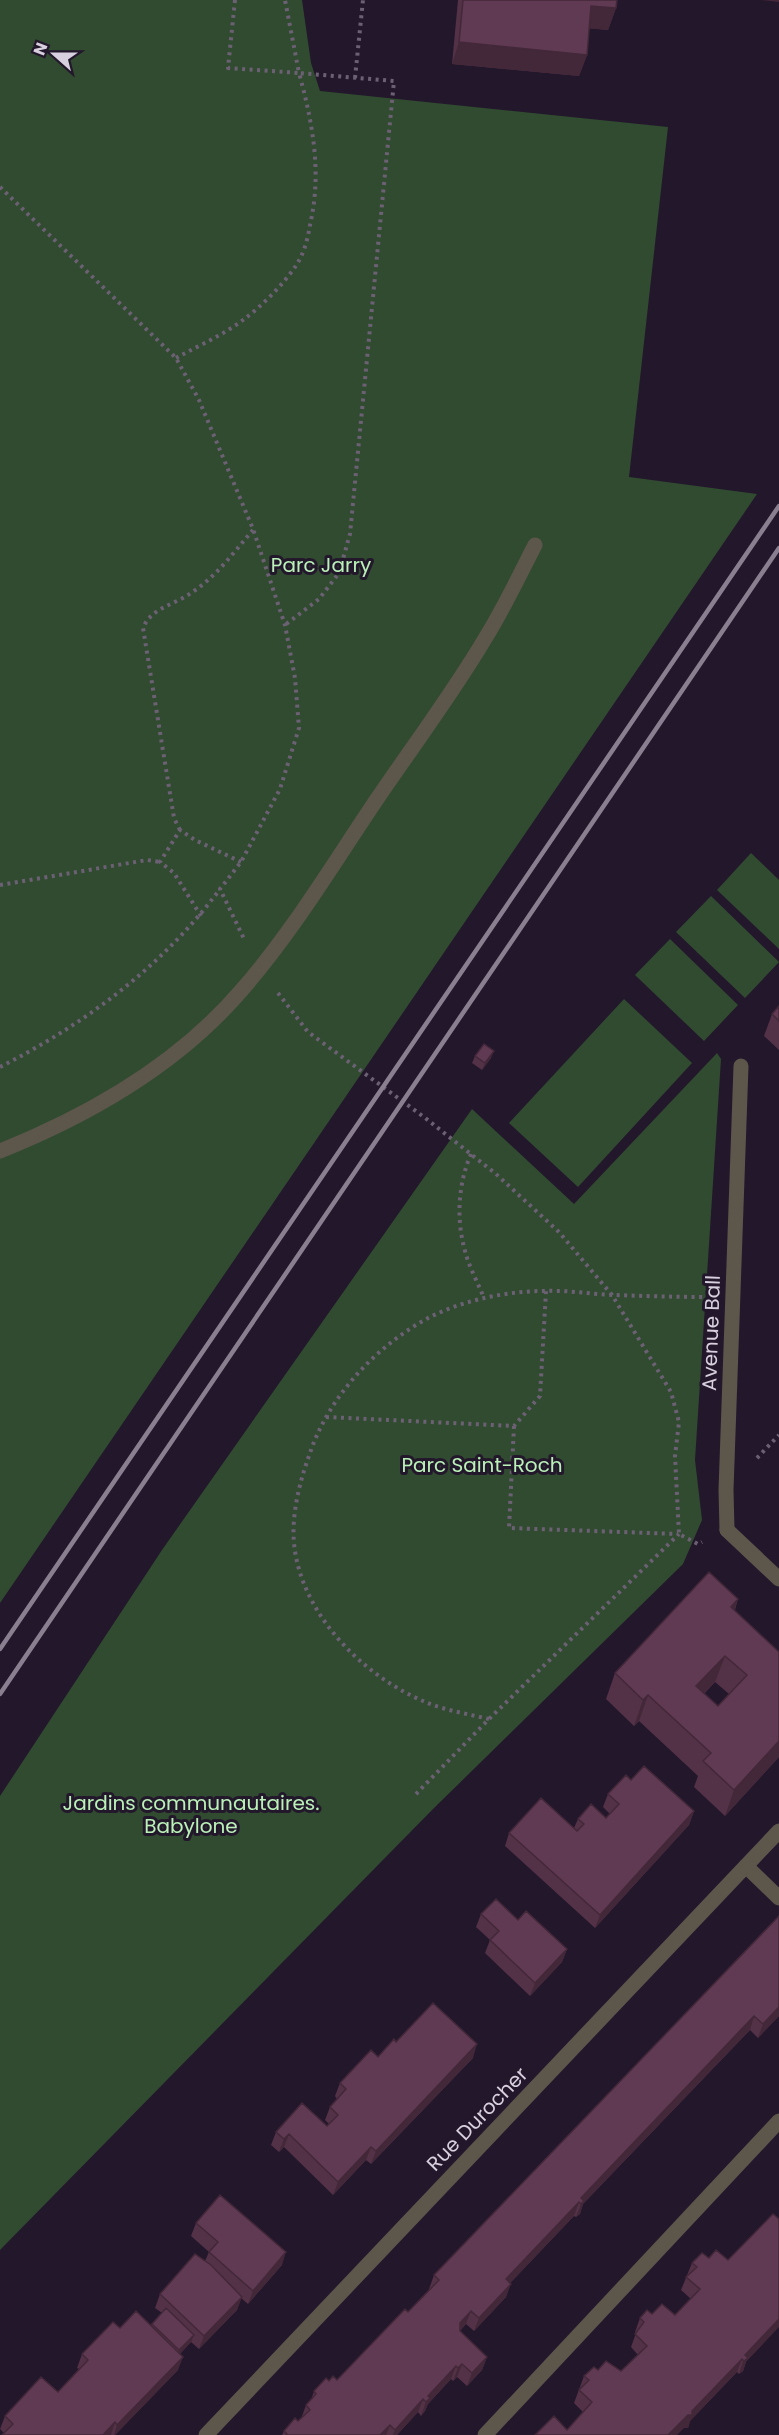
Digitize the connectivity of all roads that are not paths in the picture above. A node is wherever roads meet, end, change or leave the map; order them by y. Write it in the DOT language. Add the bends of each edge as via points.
graph roads {
  1 [pos="535,545"];
  2 [pos="741,1066"];
  3 [pos="0,1151"];
  4 [pos="779,1579"];
  5 [pos="779,1832"];
  6 [pos="746,1866"];
  7 [pos="779,1898"];
  8 [pos="779,2121"];
  9 [pos="206,2435"];
  10 [pos="485,2435"];
  1 -- 3 [label="street" via="486,638 260,969 213,1020 141,1079 50,1131"];
  2 -- 4 [label="street, Avenue Ball" via="727,1530"];
  5 -- 6 [label="street, Rue Durocher"];
  6 -- 7 [label="street"];
  6 -- 9 [label="street, Rue Durocher"];
  8 -- 10 [label="street"];
}
